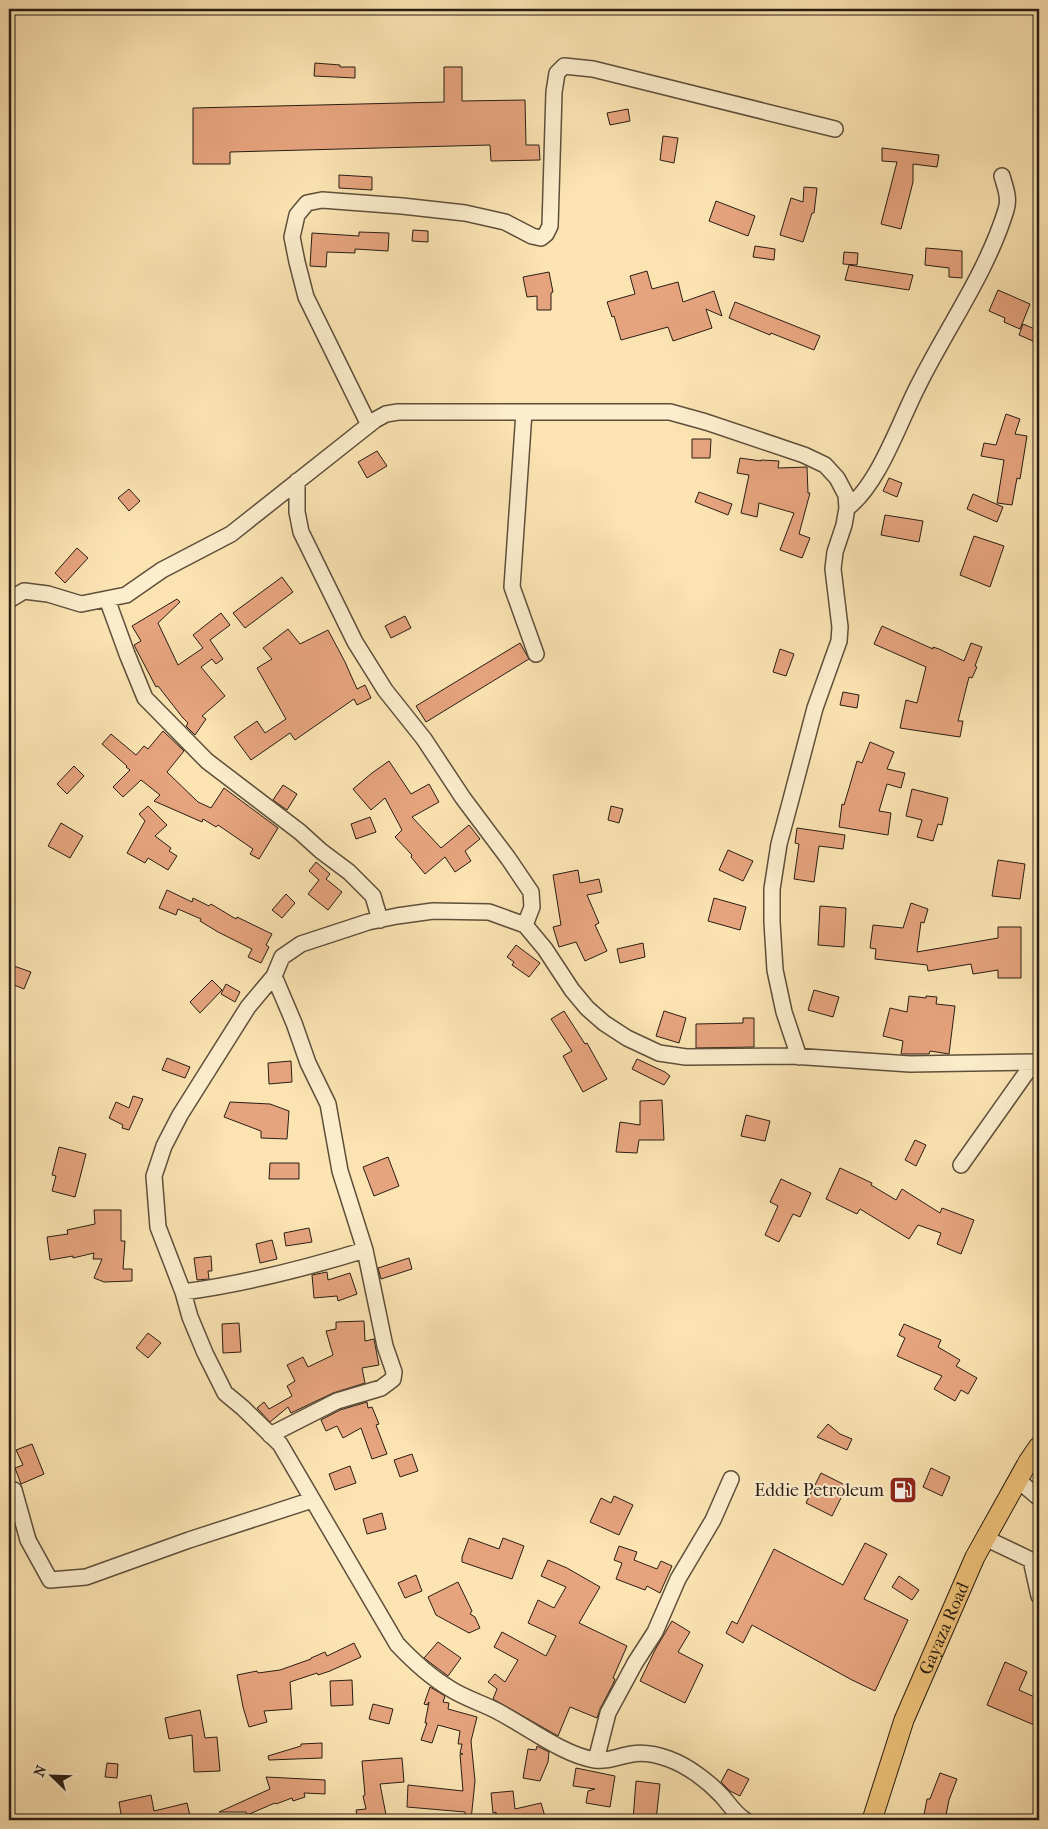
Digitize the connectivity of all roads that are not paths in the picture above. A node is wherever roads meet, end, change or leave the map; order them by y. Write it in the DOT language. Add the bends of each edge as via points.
graph roads {
  1 [pos="835,129"];
  2 [pos="1002,176"];
  3 [pos="524,412"];
  4 [pos="369,425"];
  5 [pos="297,481"];
  6 [pos="847,508"];
  7 [pos="106,599"];
  8 [pos="9,600"];
  9 [pos="536,654"];
  10 [pos="380,920"];
  11 [pos="525,925"];
  12 [pos="274,976"];
  13 [pos="799,1056"];
  14 [pos="1037,1062"];
  15 [pos="961,1165"];
  16 [pos="365,1250"];
  17 [pos="183,1292"];
  18 [pos="270,1436"];
  19 [pos="1039,1446"];
  20 [pos="731,1480"];
  21 [pos="1018,1480"];
  22 [pos="14,1490"];
  23 [pos="1039,1498"];
  24 [pos="312,1500"];
  25 [pos="985,1538"];
  26 [pos="1039,1596"];
  27 [pos="596,1760"];
  28 [pos="745,1820"];
  29 [pos="872,1820"];
  1 -- 4 [label="street" via="593,69 564,66 557,73 554,92 550,226 541,238 505,222 465,214 322,200 308,203 298,214 292,237 306,297"];
  2 -- 6 [label="street" via="1007,208 976,280 919,383 874,476 862,496"];
  3 -- 4 [label="street" via="398,412 386,414"];
  3 -- 6 [label="street" via="670,412 686,416 825,465 846,495"];
  3 -- 9 [label="street" via="512,588"];
  4 -- 5 [label="street"];
  5 -- 7 [label="street" via="231,534 162,570 126,594"];
  5 -- 11 [label="street" via="301,532 355,642 385,690 424,739 530,892 532,907"];
  6 -- 13 [label="street" via="833,569 839,641 815,708 779,844 772,889 775,970 784,1012"];
  7 -- 8 [label="street" via="81,604 24,591"];
  7 -- 10 [label="street" via="145,698 207,761 348,872 372,896"];
  10 -- 11 [label="street" via="433,911 476,910"];
  10 -- 12 [label="street" via="301,944 282,957"];
  11 -- 13 [label="street" via="587,1008 611,1028 646,1048 686,1056"];
  12 -- 16 [label="street" via="328,1104 340,1171"];
  12 -- 17 [label="street" via="248,1006 180,1115 164,1146 154,1176 158,1227"];
  13 -- 14 [label="street" via="910,1064"];
  14 -- 15 [label="street"];
  16 -- 17 [label="street" via="250,1280"];
  16 -- 18 [label="street" via="393,1379 381,1388 337,1401"];
  17 -- 18 [label="street" via="201,1344 225,1393"];
  18 -- 24 [label="street" via="280,1444"];
  19 -- 21 [label="main road, Gayaza Road"];
  20 -- 27 [label="street" via="713,1520 678,1579 655,1632 608,1713"];
  21 -- 23 [label="street"];
  21 -- 25 [label="main road, Gayaza Road"];
  22 -- 24 [label="street" via="28,1540 50,1580 86,1577"];
  24 -- 27 [label="street" via="382,1622 397,1644 421,1669 450,1690 497,1710 579,1756"];
  25 -- 26 [label="street" via="1031,1560"];
  25 -- 29 [label="main road, Gayaza Road" via="904,1720"];
  27 -- 28 [label="street" via="634,1753 668,1758 689,1769"];
}
